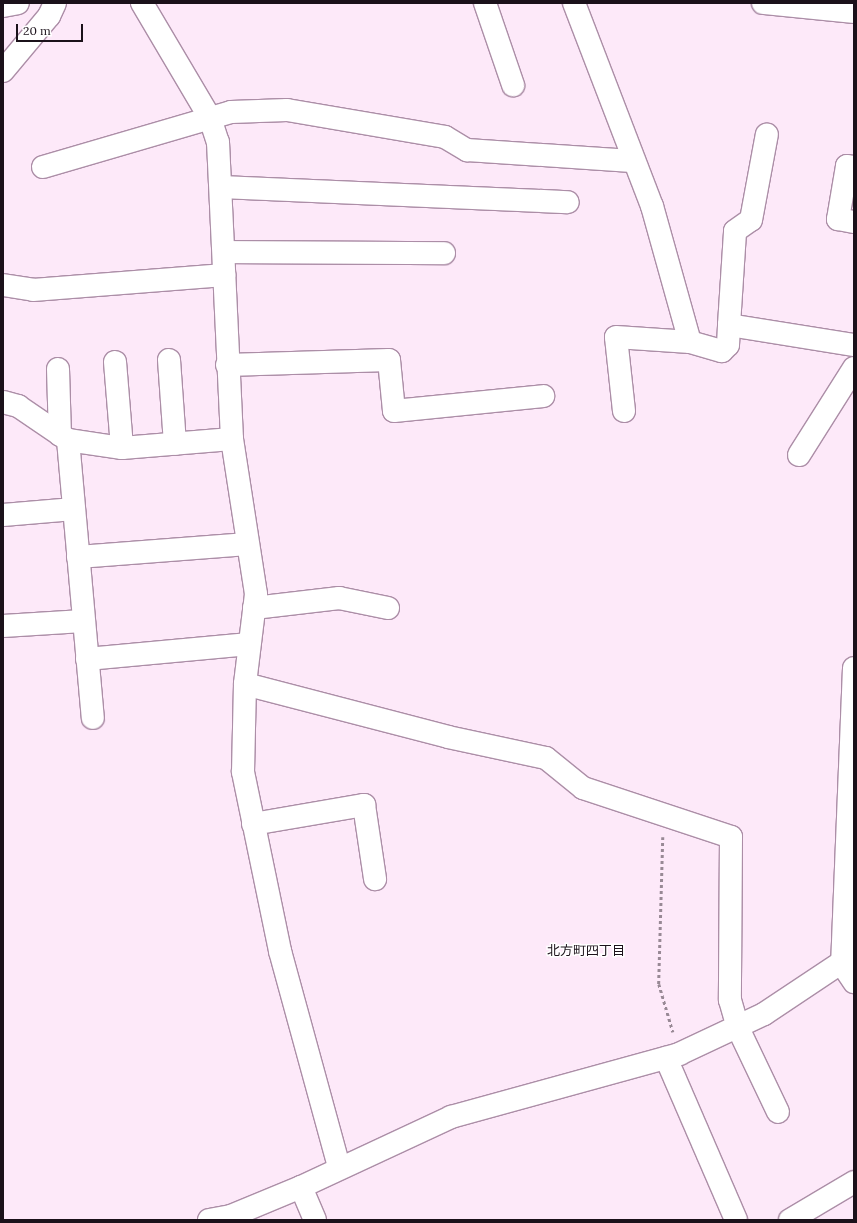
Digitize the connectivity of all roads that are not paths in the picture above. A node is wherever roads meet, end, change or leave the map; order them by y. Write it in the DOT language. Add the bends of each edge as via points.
graph roads {
  1 [pos="18,3"];
  2 [pos="55,3"];
  3 [pos="142,3"];
  4 [pos="485,3"];
  5 [pos="574,3"];
  6 [pos="776,4"];
  7 [pos="3,6"];
  8 [pos="854,12"];
  9 [pos="3,71"];
  10 [pos="513,86"];
  11 [pos="210,118"];
  12 [pos="767,134"];
  13 [pos="632,161"];
  14 [pos="43,167"];
  15 [pos="854,167"];
  16 [pos="221,187"];
  17 [pos="568,202"];
  18 [pos="854,222"];
  19 [pos="225,252"];
  20 [pos="444,253"];
  21 [pos="224,275"];
  22 [pos="3,285"];
  23 [pos="729,325"];
  24 [pos="690,342"];
  25 [pos="854,345"];
  26 [pos="169,360"];
  27 [pos="115,362"];
  28 [pos="227,366"];
  29 [pos="854,368"];
  30 [pos="58,369"];
  31 [pos="543,396"];
  32 [pos="3,402"];
  33 [pos="624,411"];
  34 [pos="64,438"];
  35 [pos="232,439"];
  36 [pos="175,444"];
  37 [pos="122,448"];
  38 [pos="799,455"];
  39 [pos="74,509"];
  40 [pos="3,515"];
  41 [pos="248,544"];
  42 [pos="78,556"];
  43 [pos="254,608"];
  44 [pos="388,608"];
  45 [pos="83,621"];
  46 [pos="3,626"];
  47 [pos="249,644"];
  48 [pos="87,659"];
  49 [pos="854,668"];
  50 [pos="244,684"];
  51 [pos="93,718"];
  52 [pos="254,824"];
  53 [pos="375,879"];
  54 [pos="848,959"];
  55 [pos="854,982"];
  56 [pos="738,1028"];
  57 [pos="673,1056"];
  58 [pos="778,1112"];
  59 [pos="339,1166"];
  60 [pos="854,1182"];
  61 [pos="301,1187"];
  62 [pos="210,1220"];
  63 [pos="314,1220"];
  64 [pos="736,1220"];
  65 [pos="790,1220"];
  1 -- 7 [label="street"];
  2 -- 9 [label="street" via="49,16"];
  3 -- 11 [label="street"];
  4 -- 10 [label="street"];
  5 -- 13 [label="street"];
  6 -- 8 [label="street"];
  11 -- 13 [label="street" via="231,112 286,110 445,137 467,150"];
  11 -- 14 [label="street"];
  11 -- 16 [label="street" via="218,142"];
  12 -- 23 [label="street" via="752,220 735,231"];
  13 -- 24 [label="street" via="654,213"];
  15 -- 18 [label="street" via="847,166 838,219"];
  16 -- 17 [label="street"];
  16 -- 19 [label="street"];
  19 -- 20 [label="street"];
  19 -- 21 [label="street"];
  21 -- 22 [label="street" via="33,290"];
  21 -- 28 [label="street"];
  23 -- 24 [label="street" via="728,345 722,351"];
  23 -- 25 [label="street"];
  24 -- 33 [label="street" via="616,337"];
  26 -- 36 [label="street"];
  27 -- 37 [label="street"];
  28 -- 31 [label="street" via="389,360 394,411"];
  28 -- 35 [label="street"];
  29 -- 38 [label="street"];
  30 -- 34 [label="street"];
  32 -- 34 [label="street" via="18,406"];
  34 -- 37 [label="street"];
  34 -- 39 [label="street"];
  35 -- 36 [label="street"];
  35 -- 41 [label="street"];
  36 -- 37 [label="street"];
  39 -- 40 [label="street"];
  39 -- 42 [label="street"];
  41 -- 42 [label="street"];
  41 -- 43 [label="street" via="256,594"];
  42 -- 45 [label="street"];
  43 -- 44 [label="street" via="339,598"];
  43 -- 47 [label="street"];
  45 -- 46 [label="street"];
  45 -- 48 [label="street"];
  47 -- 48 [label="street"];
  47 -- 50 [label="street"];
  48 -- 51 [label="street"];
  49 -- 54 [label="street"];
  50 -- 52 [label="street" via="243,772"];
  50 -- 56 [label="street" via="448,737 546,758 582,788 731,837 730,1000"];
  52 -- 53 [label="street" via="364,805"];
  52 -- 59 [label="street" via="280,951"];
  54 -- 55 [label="street"];
  54 -- 56 [label="street"];
  56 -- 57 [label="street"];
  56 -- 58 [label="street"];
  57 -- 59 [label="street" via="452,1116"];
  57 -- 64 [label="street"];
  59 -- 61 [label="street"];
  60 -- 65 [label="street"];
  61 -- 62 [label="street" via="231,1216"];
  61 -- 63 [label="street"];
}
